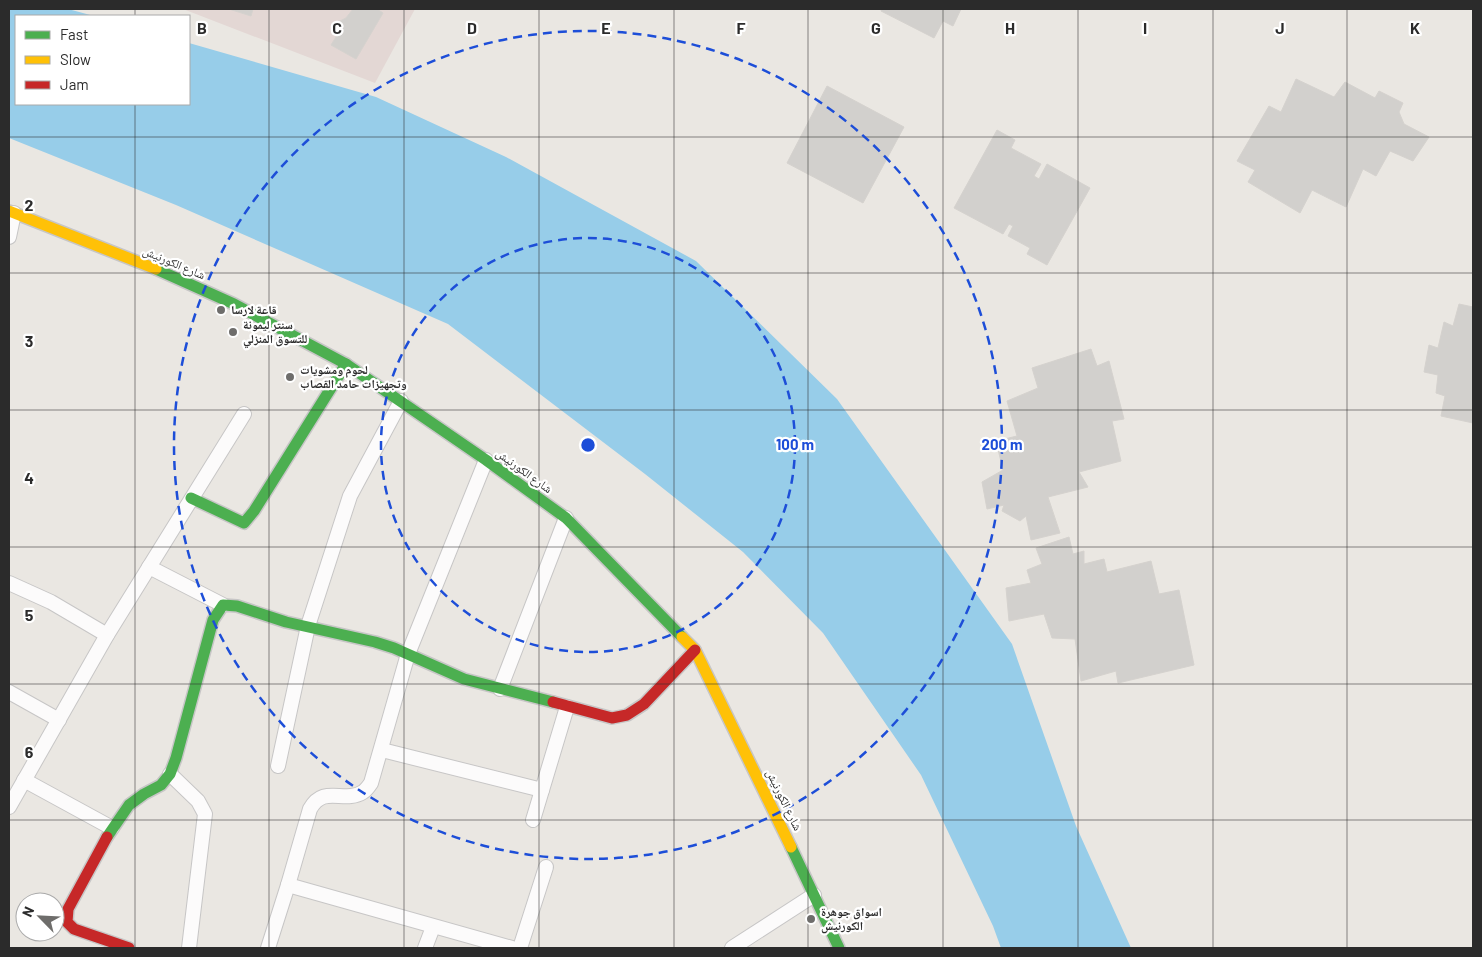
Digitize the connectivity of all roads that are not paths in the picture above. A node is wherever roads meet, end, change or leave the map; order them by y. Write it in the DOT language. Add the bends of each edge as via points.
graph roads {
  1 [pos="12,212"];
  2 [pos="9,237"];
  3 [pos="346,364"];
  4 [pos="401,401"];
  5 [pos="244,414"];
  6 [pos="486,460"];
  7 [pos="191,498"];
  8 [pos="566,518"];
  9 [pos="149,567"];
  10 [pos="9,583"];
  11 [pos="223,605"];
  12 [pos="308,626"];
  13 [pos="107,635"];
  14 [pos="694,650"];
  15 [pos="408,654"];
  16 [pos="500,689"];
  17 [pos="9,692"];
  18 [pos="567,707"];
  19 [pos="59,720"];
  20 [pos="382,750"];
  21 [pos="278,766"];
  22 [pos="170,774"];
  23 [pos="24,780"];
  24 [pos="542,790"];
  25 [pos="9,806"];
  26 [pos="533,820"];
  27 [pos="112,828"];
  28 [pos="546,867"];
  29 [pos="288,885"];
  30 [pos="814,895"];
  31 [pos="434,927"];
  32 [pos="129,948"];
  33 [pos="189,948"];
  34 [pos="268,948"];
  35 [pos="425,948"];
  36 [pos="512,948"];
  37 [pos="520,948"];
  38 [pos="732,948"];
  39 [pos="839,948"];
  1 -- 2 [label="street"];
  1 -- 3 [label="street, شارع الكورنيش" via="234,304"];
  3 -- 4 [label="street, شارع الكورنيش"];
  3 -- 7 [label="street" via="244,522 237,522"];
  4 -- 6 [label="street, شارع الكورنيش"];
  4 -- 12 [label="street" via="350,496"];
  5 -- 7 [label="street"];
  6 -- 8 [label="street, شارع الكورنيش"];
  6 -- 15 [label="street"];
  7 -- 9 [label="street"];
  8 -- 14 [label="street, شارع الكورنيش"];
  8 -- 16 [label="street"];
  9 -- 11 [label="street"];
  9 -- 13 [label="street"];
  10 -- 13 [label="street" via="51,602"];
  11 -- 12 [label="street"];
  11 -- 22 [label="street" via="213,620"];
  12 -- 15 [label="street"];
  12 -- 21 [label="street"];
  13 -- 19 [label="street"];
  14 -- 18 [label="street" via="644,704 627,715 612,718"];
  14 -- 30 [label="street, شارع الكورنيش"];
  15 -- 16 [label="street" via="464,679"];
  15 -- 20 [label="street"];
  16 -- 18 [label="street"];
  17 -- 19 [label="street"];
  18 -- 24 [label="street"];
  19 -- 23 [label="street"];
  20 -- 24 [label="street"];
  20 -- 29 [label="street" via="371,783 364,791 357,795 322,796 315,800"];
  22 -- 27 [label="street" via="161,786 128,805"];
  22 -- 33 [label="street" via="198,801 205,814"];
  23 -- 25 [label="street"];
  23 -- 27 [label="street"];
  24 -- 26 [label="street"];
  27 -- 32 [label="street" via="68,909 67,922 74,929"];
  28 -- 37 [label="street"];
  29 -- 31 [label="street"];
  29 -- 34 [label="street"];
  30 -- 38 [label="street"];
  30 -- 39 [label="street, شارع الكورنيش"];
  31 -- 35 [label="street"];
  31 -- 36 [label="street"];
}
